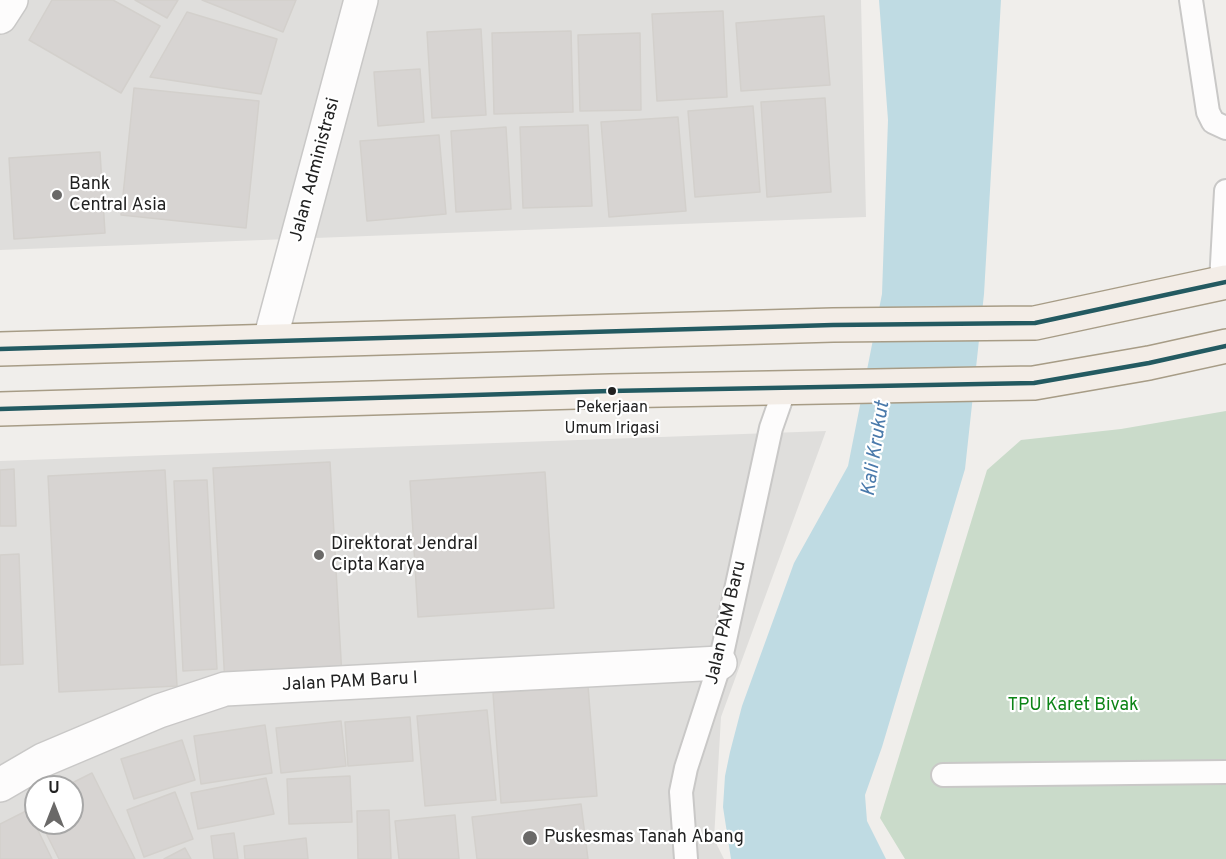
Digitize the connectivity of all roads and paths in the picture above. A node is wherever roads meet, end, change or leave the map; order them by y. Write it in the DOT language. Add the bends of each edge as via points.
graph roads {
  1 [pos="11,0"];
  2 [pos="362,0"];
  3 [pos="1191,0"];
  4 [pos="0,18"];
  5 [pos="1226,128"];
  6 [pos="1226,191"];
  7 [pos="1223,282"];
  8 [pos="270,340"];
  9 [pos="1226,346"];
  10 [pos="0,349"];
  11 [pos="785,388"];
  12 [pos="0,409"];
  13 [pos="720,663"];
  14 [pos="1226,772"];
  15 [pos="943,775"];
  16 [pos="0,785"];
  17 [pos="686,859"];
  1 -- 4 [label="street"];
  2 -- 8 [label="street, Jalan Administrasi"];
  3 -- 5 [label="lane" via="1208,112 1213,122"];
  6 -- 7 [label="lane"];
  7 -- 8 [label="main road" via="1035,323"];
  8 -- 10 [label="main road"];
  9 -- 11 [label="main road" via="1034,383"];
  11 -- 12 [label="main road"];
  11 -- 13 [label="lane, Jalan PAM Baru" via="771,428"];
  13 -- 16 [label="street, Jalan PAM Baru I" via="225,689 159,711 53,756"];
  13 -- 17 [label="lane, Jalan PAM Baru" via="681,792"];
  14 -- 15 [label="lane"];
}
